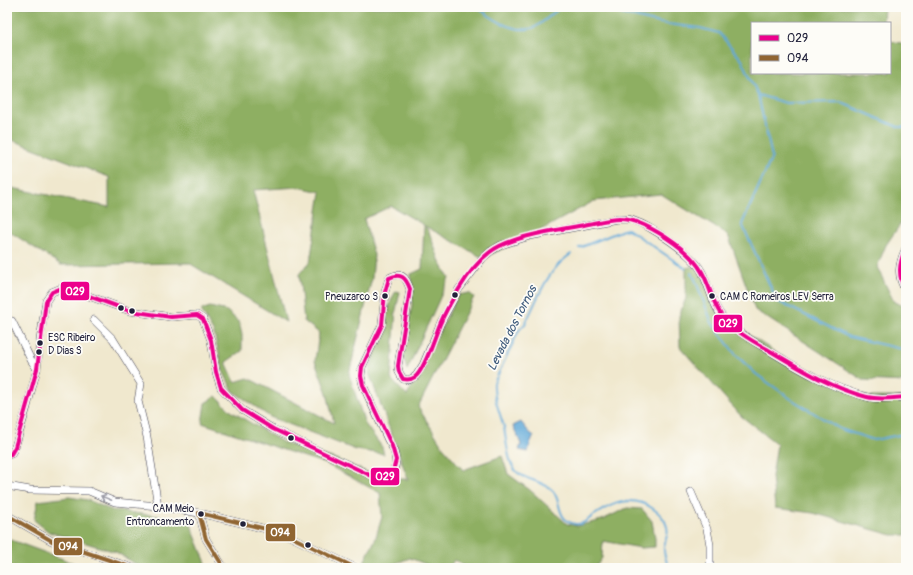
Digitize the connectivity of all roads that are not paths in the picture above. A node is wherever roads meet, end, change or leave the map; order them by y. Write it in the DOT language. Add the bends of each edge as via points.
graph roads {
  1 [pos="906,248"];
  2 [pos="906,291"];
  3 [pos="7,320"];
  4 [pos="94,320"];
  5 [pos="37,369"];
  6 [pos="906,397"];
  7 [pos="7,455"];
  8 [pos="7,486"];
  9 [pos="691,492"];
  10 [pos="158,506"];
  11 [pos="199,513"];
  12 [pos="7,515"];
  13 [pos="132,568"];
  14 [pos="224,568"];
  15 [pos="356,568"];
  16 [pos="710,568"];
  1 -- 2 [label="street" via="898,269"];
  3 -- 5 [label="street" via="12,321"];
  4 -- 10 [label="street" via="113,339 141,384 138,400"];
  5 -- 6 [label="street" via="46,301 52,292 64,287 130,311 171,317 197,315 203,320 211,340 221,388 242,410 273,429 381,478 392,472 397,458 361,376 362,367 382,325 389,278 400,275 405,278 410,289 398,366 403,379 408,380 416,376 423,365 441,322 459,289 491,251 501,245 530,236 617,219 630,219 644,225 687,253 702,271 724,320 736,330 811,376 838,387 867,397"];
  5 -- 7 [label="street" via="15,447 11,454"];
  10 -- 8 [label="street, one-way" via="114,502 88,491 30,490"];
  9 -- 16 [label="street" via="707,529"];
  10 -- 11 [label="street"];
  11 -- 14 [label="street" via="206,539"];
  11 -- 15 [label="street" via="283,533"];
  12 -- 13 [label="street" via="52,541"];
}
